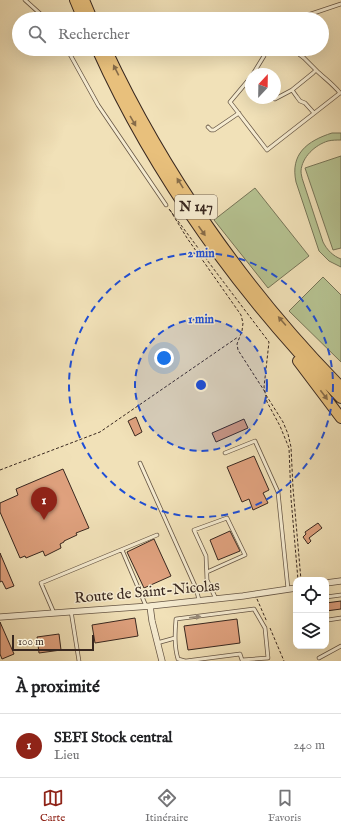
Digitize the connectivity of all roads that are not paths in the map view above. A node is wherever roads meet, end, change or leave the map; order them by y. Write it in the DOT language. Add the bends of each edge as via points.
graph roads {
  1 [pos="25,0"];
  2 [pos="75,0"];
  3 [pos="84,0"];
  4 [pos="341,4"];
  5 [pos="38,12"];
  6 [pos="80,12"];
  7 [pos="89,12"];
  8 [pos="317,12"];
  9 [pos="71,56"];
  10 [pos="100,56"];
  11 [pos="110,56"];
  12 [pos="264,56"];
  13 [pos="301,56"];
  14 [pos="257,68"];
  15 [pos="316,70"];
  16 [pos="245,83"];
  17 [pos="292,90"];
  18 [pos="340,93"];
  19 [pos="281,96"];
  20 [pos="239,113"];
  21 [pos="314,113"];
  22 [pos="208,127"];
  23 [pos="166,205"];
  24 [pos="268,319"];
  25 [pos="307,351"];
  26 [pos="341,379"];
  27 [pos="341,387"];
  28 [pos="341,398"];
  29 [pos="341,418"];
  30 [pos="225,453"];
  31 [pos="140,463"];
  32 [pos="157,535"];
  33 [pos="122,550"];
  34 [pos="207,572"];
  35 [pos="341,581"];
  36 [pos="329,583"];
  37 [pos="293,588"];
  38 [pos="288,589"];
  39 [pos="341,595"];
  40 [pos="329,597"];
  41 [pos="216,599"];
  42 [pos="199,600"];
  43 [pos="148,606"];
  44 [pos="71,611"];
  45 [pos="54,613"];
  46 [pos="0,617"];
  47 [pos="341,618"];
  48 [pos="329,620"];
  49 [pos="175,638"];
  50 [pos="157,643"];
  51 [pos="341,646"];
  52 [pos="319,658"];
  53 [pos="79,661"];
  54 [pos="162,661"];
  55 [pos="186,661"];
  1 -- 5 [label="lane"];
  2 -- 6 [label="highway"];
  3 -- 7 [label="highway"];
  4 -- 8 [label="lane"];
  9 -- 23 [label="lane" via="98,105"];
  10 -- 24 [label="highway, N 147, one-way" via="127,110 184,205"];
  25 -- 11 [label="highway, N 147, one-way" via="257,291 196,207 163,156"];
  12 -- 14 [label="lane"];
  13 -- 15 [label="lane"];
  15 -- 17 [label="lane"];
  15 -- 18 [label="lane"];
  16 -- 20 [label="lane" via="230,102"];
  17 -- 19 [label="lane"];
  17 -- 21 [label="lane"];
  18 -- 21 [label="lane"];
  20 -- 21 [label="lane" via="267,150"];
  20 -- 22 [label="lane" via="214,130"];
  24 -- 28 [label="highway, N 147"];
  24 -- 29 [label="highway, one-way" via="272,329"];
  25 -- 26 [label="highway"];
  25 -- 27 [label="highway, N 147"];
  30 -- 38 [label="lane" via="255,441 278,492"];
  31 -- 42 [label="lane"];
  32 -- 33 [label="lane"];
  33 -- 43 [label="lane"];
  33 -- 45 [label="lane" via="41,584"];
  34 -- 34 [label="lane" via="206,556 194,530 227,518 245,555"];
  34 -- 41 [label="lane" via="207,580"];
  35 -- 36 [label="street"];
  37 -- 38 [label="street, Route de Saint-Nicolas"];
  38 -- 41 [label="street, Route de Saint-Nicolas"];
  39 -- 40 [label="lane"];
  41 -- 42 [label="street, Route de Saint-Nicolas"];
  42 -- 43 [label="street, Route de Saint-Nicolas"];
  43 -- 44 [label="street, Route de Saint-Nicolas"];
  43 -- 50 [label="street"];
  44 -- 45 [label="street, Route de Saint-Nicolas"];
  44 -- 53 [label="lane"];
  45 -- 46 [label="street, Route de Saint-Nicolas"];
  47 -- 48 [label="lane"];
  49 -- 50 [label="lane"];
  49 -- 55 [label="lane" via="178,659"];
  49 -- 55 [label="lane, one-way" via="176,619 254,609 265,628 268,658 242,660 240,654"];
  50 -- 54 [label="street"];
  51 -- 52 [label="lane"];
}
